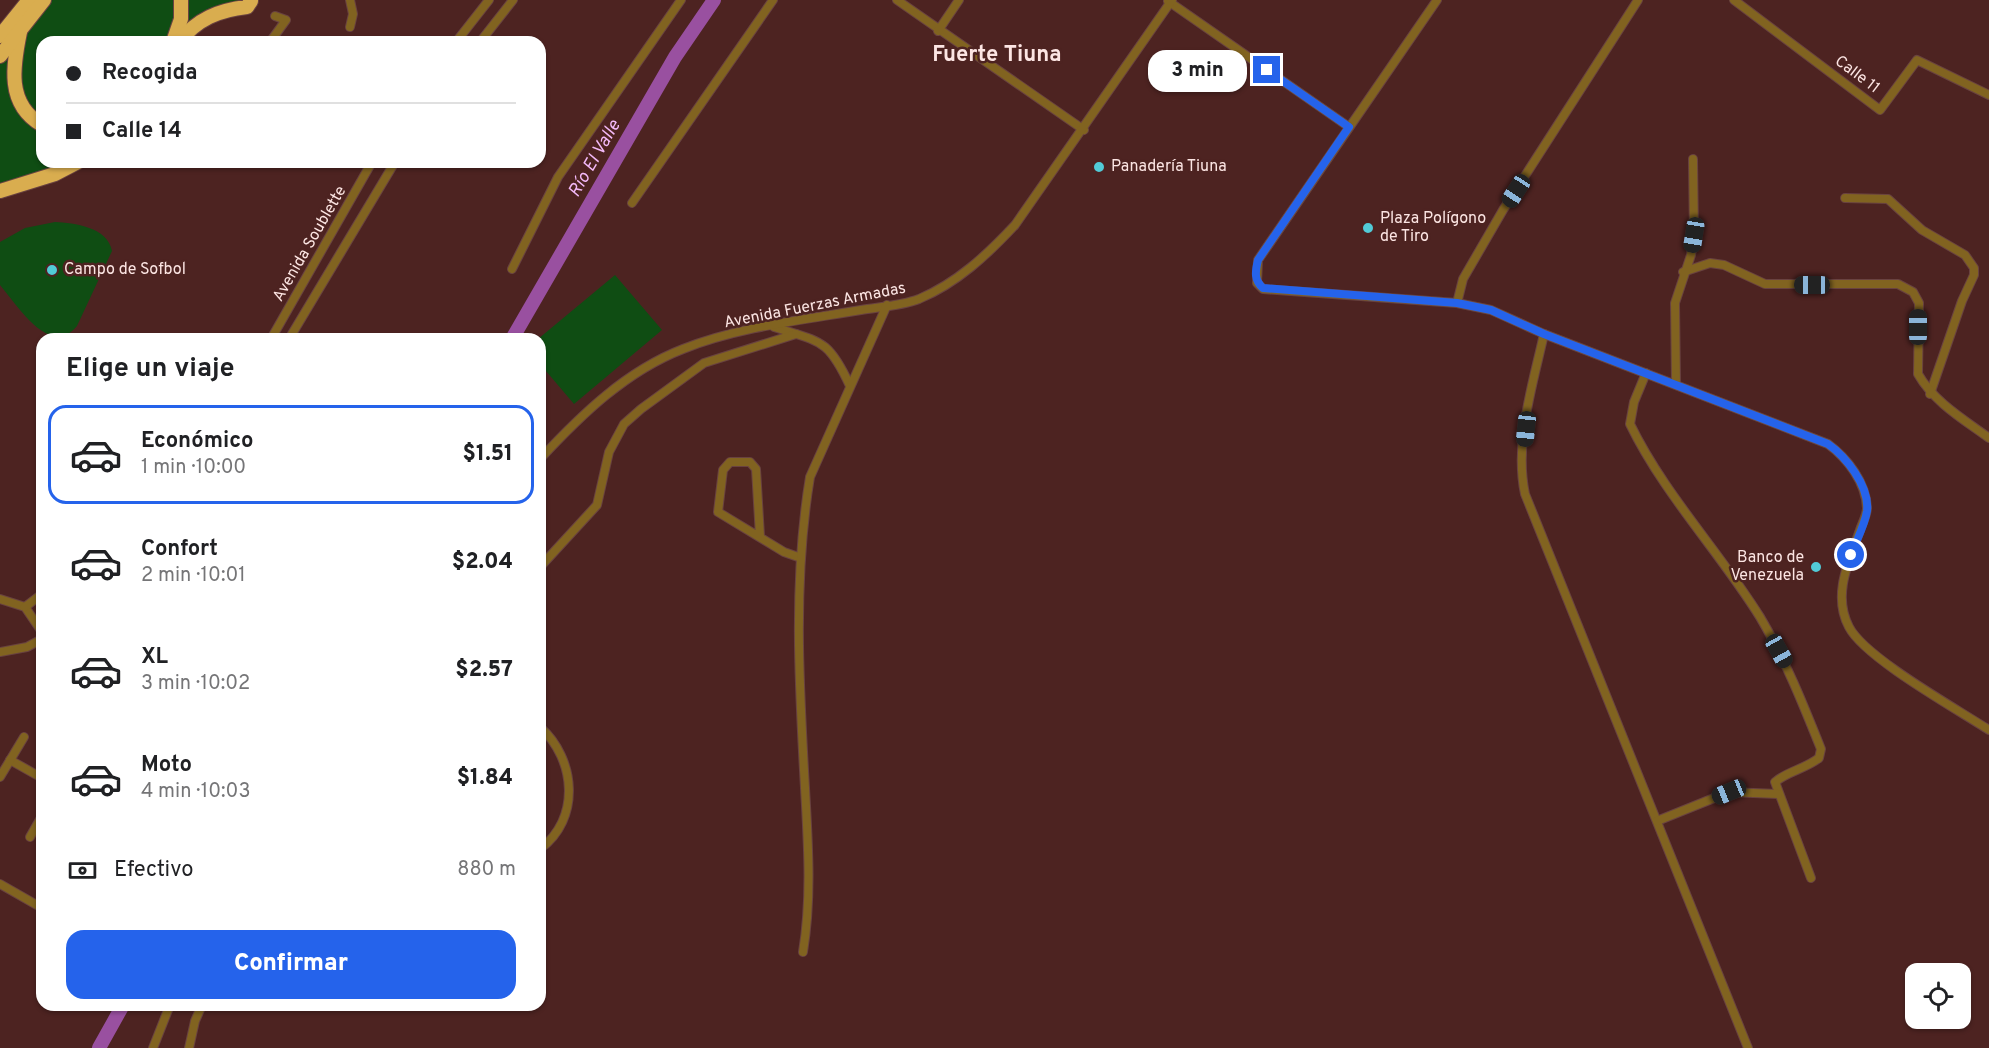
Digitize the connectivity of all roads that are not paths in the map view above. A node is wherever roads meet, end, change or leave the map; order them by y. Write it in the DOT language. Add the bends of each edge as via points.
graph roads {
  1 [pos="29,0"];
  2 [pos="44,0"];
  3 [pos="182,0"];
  4 [pos="350,0"];
  5 [pos="489,0"];
  6 [pos="513,0"];
  7 [pos="681,0"];
  8 [pos="773,0"];
  9 [pos="897,0"];
  10 [pos="959,0"];
  11 [pos="1437,0"];
  12 [pos="1638,0"];
  13 [pos="1734,0"];
  14 [pos="1170,1"];
  15 [pos="249,4"];
  16 [pos="275,16"];
  17 [pos="0,25"];
  18 [pos="350,27"];
  19 [pos="938,31"];
  20 [pos="20,32"];
  21 [pos="0,36"];
  22 [pos="175,36"];
  23 [pos="185,36"];
  24 [pos="274,36"];
  25 [pos="461,36"];
  26 [pos="485,36"];
  27 [pos="0,56"];
  28 [pos="1989,95"];
  29 [pos="36,120"];
  30 [pos="1349,127"];
  31 [pos="1083,130"];
  32 [pos="1693,159"];
  33 [pos="66,168"];
  34 [pos="369,168"];
  35 [pos="391,168"];
  36 [pos="0,190"];
  37 [pos="1845,198"];
  38 [pos="632,202"];
  39 [pos="512,269"];
  40 [pos="1683,272"];
  41 [pos="1457,303"];
  42 [pos="887,305"];
  43 [pos="772,326"];
  44 [pos="274,333"];
  45 [pos="293,333"];
  46 [pos="796,334"];
  47 [pos="1544,334"];
  48 [pos="1646,373"];
  49 [pos="1676,384"];
  50 [pos="850,386"];
  51 [pos="1930,394"];
  52 [pos="1989,438"];
  53 [pos="546,453"];
  54 [pos="760,536"];
  55 [pos="801,558"];
  56 [pos="546,560"];
  57 [pos="0,599"];
  58 [pos="36,599"];
  59 [pos="25,607"];
  60 [pos="36,623"];
  61 [pos="36,642"];
  62 [pos="0,652"];
  63 [pos="1989,730"];
  64 [pos="546,734"];
  65 [pos="24,737"];
  66 [pos="10,760"];
  67 [pos="36,775"];
  68 [pos="0,777"];
  69 [pos="1778,794"];
  70 [pos="1657,821"];
  71 [pos="36,826"];
  72 [pos="30,837"];
  73 [pos="546,843"];
  74 [pos="1811,878"];
  75 [pos="0,884"];
  76 [pos="36,905"];
  77 [pos="803,952"];
  78 [pos="168,1011"];
  79 [pos="199,1011"];
  80 [pos="153,1048"];
  81 [pos="189,1048"];
  82 [pos="1748,1048"];
  1 -- 17 [label="highway"];
  1 -- 21 [label="highway"];
  2 -- 20 [label="highway"];
  3 -- 22 [label="highway"];
  4 -- 18 [label="street"];
  5 -- 25 [label="street"];
  6 -- 26 [label="street"];
  7 -- 39 [label="street" via="558,177"];
  8 -- 38 [label="street"];
  9 -- 19 [label="street"];
  10 -- 19 [label="street"];
  11 -- 30 [label="street"];
  12 -- 41 [label="street" via="1503,210 1463,279"];
  13 -- 28 [label="street, Calle 11" via="1880,110 1917,60"];
  14 -- 30 [label="street"];
  14 -- 31 [label="street, Avenida Fuerzas Armadas"];
  15 -- 23 [label="highway" via="208,16"];
  16 -- 24 [label="street" via="286,20"];
  19 -- 31 [label="street"];
  20 -- 27 [label="highway"];
  20 -- 29 [label="highway" via="13,66 14,85 18,100"];
  30 -- 41 [label="street" via="1258,260 1257,283 1263,288"];
  31 -- 42 [label="street, Avenida Fuerzas Armadas" via="1015,225 987,254 916,300"];
  32 -- 40 [label="street" via="1694,235"];
  33 -- 36 [label="highway"];
  34 -- 44 [label="street, Avenida Soublette"];
  35 -- 45 [label="street"];
  37 -- 51 [label="street" via="1888,199 1922,230 1965,255 1974,268"];
  40 -- 49 [label="street" via="1675,303"];
  40 -- 51 [label="street" via="1710,263 1724,265 1765,284 1898,284 1913,292 1918,303 1918,374"];
  41 -- 47 [label="street" via="1491,310"];
  42 -- 43 [label="street, Avenida Fuerzas Armadas"];
  42 -- 50 [label="street"];
  43 -- 46 [label="street"];
  43 -- 53 [label="street, Avenida Fuerzas Armadas" via="683,349 632,375 579,417"];
  46 -- 50 [label="street" via="820,340 839,363"];
  46 -- 56 [label="street" via="704,363 624,424 609,452 597,505"];
  47 -- 48 [label="street"];
  47 -- 70 [label="street" via="1528,407 1521,474 1525,494"];
  48 -- 49 [label="street"];
  48 -- 69 [label="street" via="1630,424 1681,509 1759,616 1789,669 1821,749 1814,762 1775,782"];
  49 -- 63 [label="street" via="1828,444 1842,454 1861,486 1867,509 1843,575 1841,596 1849,629 1880,659"];
  50 -- 55 [label="street" via="810,477"];
  51 -- 52 [label="street"];
  54 -- 54 [label="street" via="718,512 723,470 730,462 750,462 756,469"];
  54 -- 55 [label="street"];
  55 -- 77 [label="street" via="798,635 809,883"];
  57 -- 59 [label="street"];
  58 -- 59 [label="street"];
  59 -- 60 [label="street"];
  61 -- 62 [label="street"];
  64 -- 73 [label="street" via="562,754 569,786 562,820"];
  65 -- 66 [label="street"];
  66 -- 67 [label="street"];
  66 -- 68 [label="street"];
  69 -- 70 [label="street" via="1729,792"];
  69 -- 74 [label="street"];
  70 -- 82 [label="street"];
  71 -- 72 [label="street"];
  75 -- 76 [label="street"];
  78 -- 80 [label="street"];
  79 -- 81 [label="street"];
}
